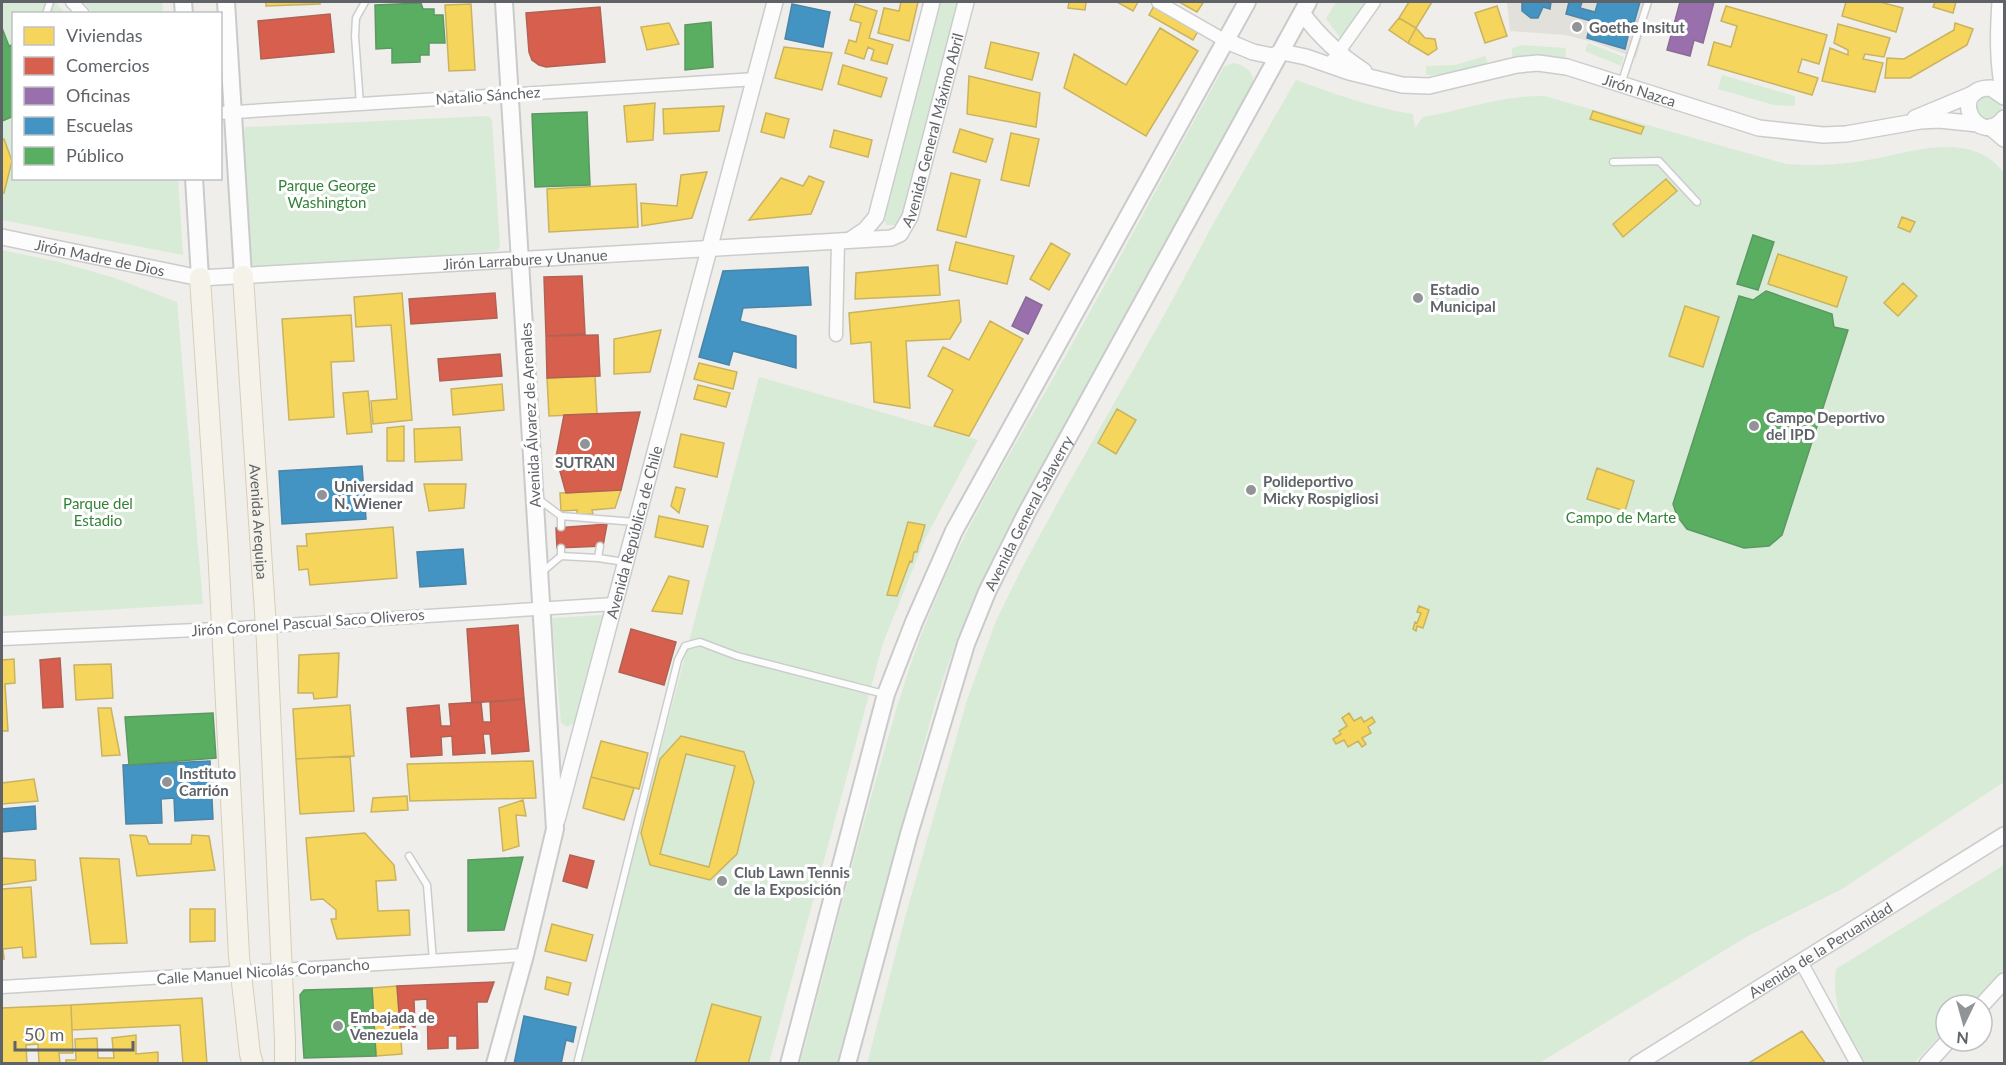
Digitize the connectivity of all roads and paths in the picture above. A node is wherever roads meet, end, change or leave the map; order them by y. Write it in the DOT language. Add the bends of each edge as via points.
graph roads {
  1 [pos="226,2"];
  2 [pos="366,2"];
  3 [pos="504,2"];
  4 [pos="775,2"];
  5 [pos="932,2"];
  6 [pos="966,2"];
  7 [pos="1158,2"];
  8 [pos="1247,2"];
  9 [pos="1374,2"];
  10 [pos="1648,2"];
  11 [pos="2000,2"];
  12 [pos="1305,7"];
  13 [pos="1224,40"];
  14 [pos="1282,52"];
  15 [pos="1334,59"];
  16 [pos="2002,74"];
  17 [pos="756,79"];
  18 [pos="1620,85"];
  19 [pos="1977,91"];
  20 [pos="510,93"];
  21 [pos="2004,95"];
  22 [pos="360,104"];
  23 [pos="227,113"];
  24 [pos="2004,118"];
  25 [pos="1901,124"];
  26 [pos="1984,126"];
  27 [pos="2004,138"];
  28 [pos="1613,162"];
  29 [pos="194,180"];
  30 [pos="1696,202"];
  31 [pos="876,218"];
  32 [pos="908,223"];
  33 [pos="2,237"];
  34 [pos="844,241"];
  35 [pos="710,248"];
  36 [pos="520,259"];
  37 [pos="243,276"];
  38 [pos="200,278"];
  39 [pos="836,335"];
  40 [pos="535,496"];
  41 [pos="561,516"];
  42 [pos="636,522"];
  43 [pos="561,527"];
  44 [pos="600,546"];
  45 [pos="561,548"];
  46 [pos="561,556"];
  47 [pos="598,558"];
  48 [pos="625,562"];
  49 [pos="539,574"];
  50 [pos="614,604"];
  51 [pos="541,608"];
  52 [pos="266,625"];
  53 [pos="222,628"];
  54 [pos="2,639"];
  55 [pos="886,694"];
  56 [pos="555,829"];
  57 [pos="2004,835"];
  58 [pos="409,856"];
  59 [pos="525,955"];
  60 [pos="433,960"];
  61 [pos="1801,962"];
  62 [pos="283,970"];
  63 [pos="241,973"];
  64 [pos="2004,981"];
  65 [pos="2,987"];
  66 [pos="1993,993"];
  67 [pos="1937,1053"];
  68 [pos="250,1060"];
  69 [pos="286,1064"];
  70 [pos="495,1064"];
  71 [pos="577,1064"];
  72 [pos="789,1064"];
  73 [pos="847,1064"];
  74 [pos="1636,1064"];
  75 [pos="1857,1064"];
  76 [pos="1926,1064"];
  1 -- 23 [label="main road, Avenida Arequipa"];
  2 -- 22 [label="lane" via="356,18"];
  3 -- 20 [label="main road, Avenida Álvarez de Arenales"];
  4 -- 17 [label="street, Avenida República de Chile"];
  5 -- 31 [label="street, Avenida General Máximo Abril"];
  6 -- 32 [label="street, Avenida General Máximo Abril"];
  7 -- 13 [label="street, Jirón Nazca"];
  8 -- 13 [label="main road"];
  9 -- 15 [label="street"];
  10 -- 18 [label="lane"];
  11 -- 16 [label="street"];
  12 -- 14 [label="main road, Avenida General Salaverry"];
  12 -- 15 [label="street, Jirón Nazca"];
  13 -- 14 [label="street, Jirón Nazca" via="1272,57"];
  13 -- 55 [label="main road" via="954,531"];
  14 -- 15 [label="street, Jirón Nazca"];
  14 -- 73 [label="main road, Avenida General Salaverry" via="987,592 966,644 909,834"];
  15 -- 18 [label="street, Jirón Nazca" via="1402,86 1429,86 1539,63 1567,67"];
  16 -- 19 [label="street, Jirón Nazca"];
  16 -- 21 [label="street"];
  17 -- 20 [label="street, Natalio Sánchez"];
  17 -- 35 [label="street, Avenida República de Chile"];
  18 -- 25 [label="street, Jirón Nazca" via="1769,130 1846,134"];
  19 -- 21 [label="street" via="1991,88"];
  19 -- 25 [label="street, Jirón Nazca"];
  19 -- 26 [label="street" via="1968,109"];
  20 -- 22 [label="street, Natalio Sánchez"];
  20 -- 36 [label="main road, Avenida Álvarez de Arenales"];
  22 -- 23 [label="street, Natalio Sánchez"];
  23 -- 37 [label="main road, Avenida Arequipa"];
  24 -- 26 [label="street" via="1996,126"];
  25 -- 26 [label="street, Jirón Nazca" via="1939,120"];
  26 -- 27 [label="street"];
  28 -- 30 [label="lane" via="1659,161"];
  29 -- 38 [label="main road"];
  31 -- 32 [label="street" via="887,227"];
  31 -- 34 [label="street, Avenida General Máximo Abril" via="865,230"];
  32 -- 34 [label="street, Avenida General Máximo Abril" via="891,238"];
  33 -- 38 [label="street, Jirón Madre de Dios"];
  34 -- 35 [label="street, Jirón Larrabure y Unanue"];
  34 -- 39 [label="street"];
  35 -- 36 [label="street, Jirón Larrabure y Unanue"];
  35 -- 42 [label="street, Avenida República de Chile"];
  36 -- 37 [label="street, Jirón Larrabure y Unanue"];
  36 -- 40 [label="main road, Avenida Álvarez de Arenales"];
  37 -- 38 [label="street, Jirón Larrabure y Unanue"];
  37 -- 52 [label="main road, Avenida Arequipa"];
  38 -- 53 [label="main road"];
  40 -- 41 [label="lane"];
  40 -- 49 [label="main road, Avenida Álvarez de Arenales"];
  41 -- 42 [label="lane"];
  41 -- 43 [label="lane"];
  42 -- 48 [label="street, Avenida República de Chile"];
  44 -- 47 [label="lane"];
  45 -- 46 [label="lane"];
  46 -- 47 [label="lane"];
  46 -- 49 [label="lane"];
  47 -- 48 [label="lane"];
  48 -- 50 [label="street, Avenida República de Chile"];
  49 -- 51 [label="main road, Avenida Álvarez de Arenales"];
  50 -- 51 [label="street, Jirón Coronel Pascual Saco Oliveros"];
  50 -- 56 [label="street, Avenida República de Chile"];
  51 -- 52 [label="street, Jirón Coronel Pascual Saco Oliveros"];
  51 -- 56 [label="main road, Avenida Álvarez de Arenales"];
  52 -- 53 [label="street, Jirón Coronel Pascual Saco Oliveros"];
  52 -- 62 [label="main road, Avenida Arequipa"];
  53 -- 54 [label="street, Jirón Coronel Pascual Saco Oliveros"];
  53 -- 63 [label="main road"];
  55 -- 71 [label="lane" via="738,656 700,642 685,646 678,660"];
  55 -- 72 [label="main road"];
  56 -- 59 [label="main road, Avenida República de Chile"];
  57 -- 61 [label="street, Avenida de la Peruanidad"];
  58 -- 60 [label="lane" via="427,885"];
  59 -- 60 [label="street, Calle Manuel Nicolás Corpancho"];
  59 -- 70 [label="main road, Avenida República de Chile"];
  60 -- 62 [label="street, Calle Manuel Nicolás Corpancho"];
  61 -- 74 [label="street, Avenida de la Peruanidad"];
  61 -- 75 [label="street"];
  62 -- 63 [label="street, Calle Manuel Nicolás Corpancho"];
  62 -- 69 [label="main road, Avenida Arequipa"];
  63 -- 65 [label="street, Calle Manuel Nicolás Corpancho"];
  63 -- 68 [label="main road"];
  64 -- 66 [label="street"];
  67 -- 76 [label="street"];
}
